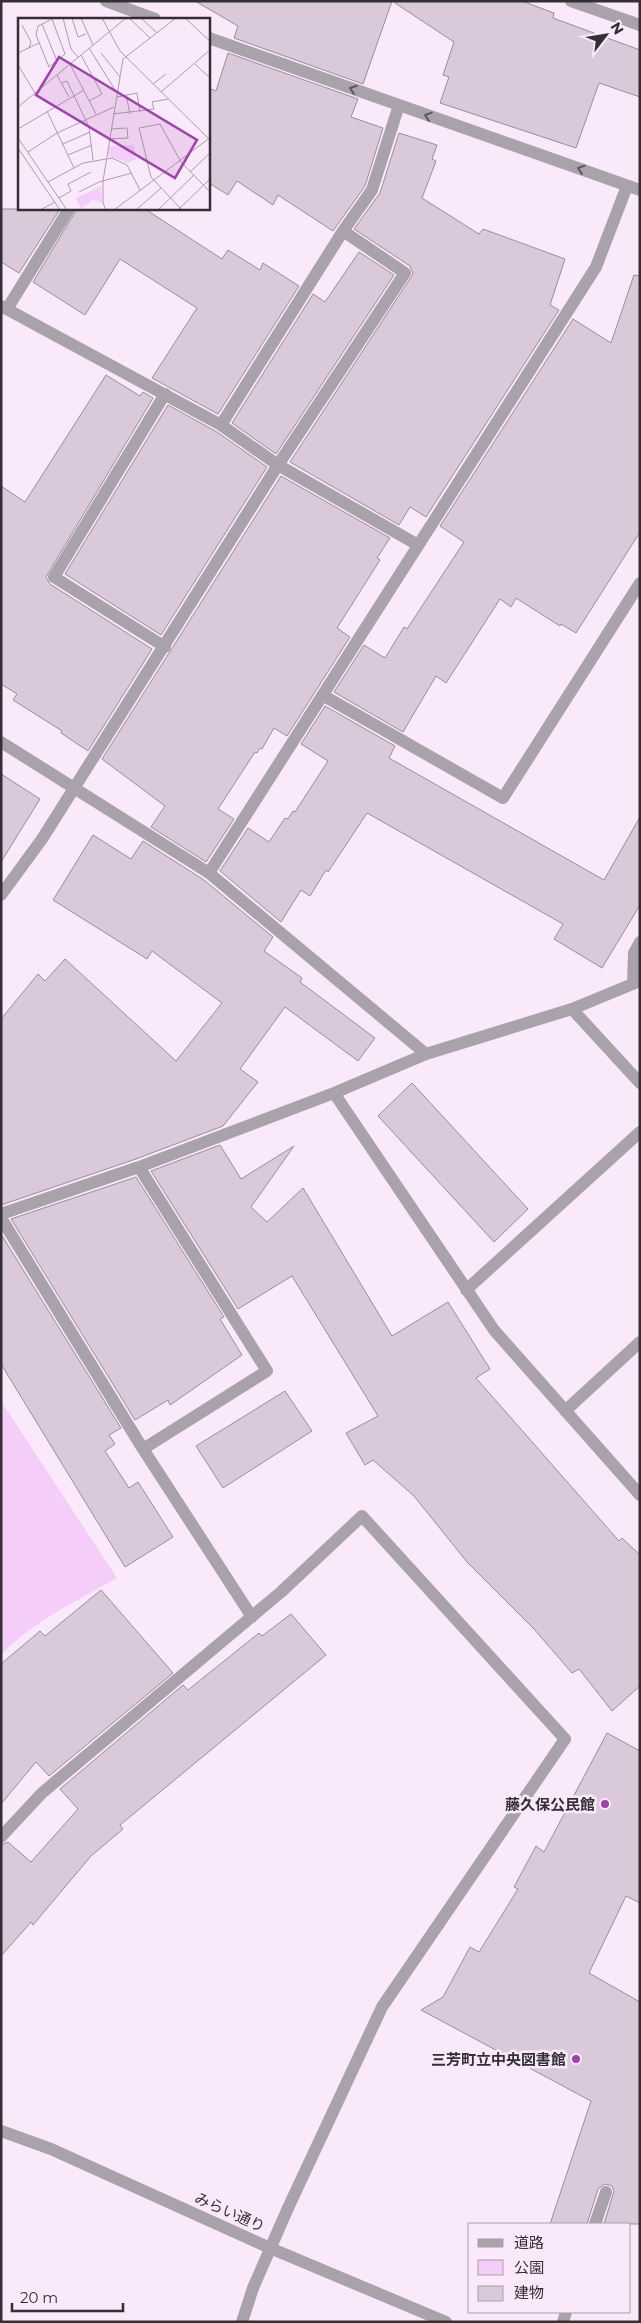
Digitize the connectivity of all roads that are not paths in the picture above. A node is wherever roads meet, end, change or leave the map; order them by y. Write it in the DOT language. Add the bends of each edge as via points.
graph roads {
  1 [pos="106,1"];
  2 [pos="572,2"];
  3 [pos="152,18"];
  4 [pos="640,25"];
  5 [pos="210,38"];
  6 [pos="399,105"];
  7 [pos="627,186"];
  8 [pos="640,190"];
  9 [pos="69,210"];
  10 [pos="343,231"];
  11 [pos="4,307"];
  12 [pos="165,394"];
  13 [pos="221,426"];
  14 [pos="278,465"];
  15 [pos="418,545"];
  16 [pos="640,583"];
  17 [pos="164,647"];
  18 [pos="324,696"];
  19 [pos="1,742"];
  20 [pos="74,788"];
  21 [pos="209,873"];
  22 [pos="1,895"];
  23 [pos="640,942"];
  24 [pos="636,983"];
  25 [pos="572,1009"];
  26 [pos="426,1054"];
  27 [pos="640,1083"];
  28 [pos="334,1093"];
  29 [pos="640,1132"];
  30 [pos="139,1167"];
  31 [pos="1,1214"];
  32 [pos="1,1218"];
  33 [pos="466,1290"];
  34 [pos="640,1342"];
  35 [pos="565,1411"];
  36 [pos="143,1449"];
  37 [pos="640,1495"];
  38 [pos="252,1617"];
  39 [pos="1,1837"];
  40 [pos="1,2131"];
  41 [pos="606,2192"];
  42 [pos="596,2223"];
  43 [pos="270,2248"];
  44 [pos="242,2322"];
  45 [pos="446,2322"];
  1 -- 3 [label="street"];
  2 -- 4 [label="street"];
  6 -- 5 [label="street, one-way"];
  7 -- 6 [label="street, one-way"];
  6 -- 10 [label="street" via="372,190"];
  7 -- 8 [label="street"];
  7 -- 15 [label="street" via="596,267"];
  9 -- 11 [label="street"];
  10 -- 13 [label="street"];
  10 -- 14 [label="street" via="405,273"];
  11 -- 12 [label="street"];
  12 -- 13 [label="street"];
  12 -- 17 [label="street" via="54,577"];
  13 -- 14 [label="street"];
  14 -- 15 [label="street"];
  14 -- 17 [label="street"];
  15 -- 18 [label="street"];
  16 -- 18 [label="street" via="504,798"];
  17 -- 20 [label="street"];
  18 -- 21 [label="street"];
  19 -- 20 [label="street"];
  20 -- 21 [label="street"];
  20 -- 22 [label="street"];
  21 -- 26 [label="street"];
  23 -- 24 [label="street" via="634,953"];
  24 -- 25 [label="street"];
  25 -- 26 [label="street"];
  25 -- 27 [label="street"];
  26 -- 28 [label="street"];
  28 -- 30 [label="street"];
  28 -- 33 [label="street"];
  29 -- 33 [label="street"];
  30 -- 31 [label="street"];
  30 -- 36 [label="street" via="267,1371"];
  32 -- 36 [label="street"];
  33 -- 35 [label="street" via="494,1330"];
  34 -- 35 [label="street"];
  35 -- 37 [label="street"];
  36 -- 38 [label="street"];
  38 -- 39 [label="street" via="42,1793"];
  38 -- 43 [label="street" via="362,1516 565,1739 382,2007"];
  40 -- 43 [label="street, みらい通り" via="51,2150"];
  41 -- 42 [label="street"];
  43 -- 44 [label="street"];
  43 -- 45 [label="street, みらい通り"];
}
